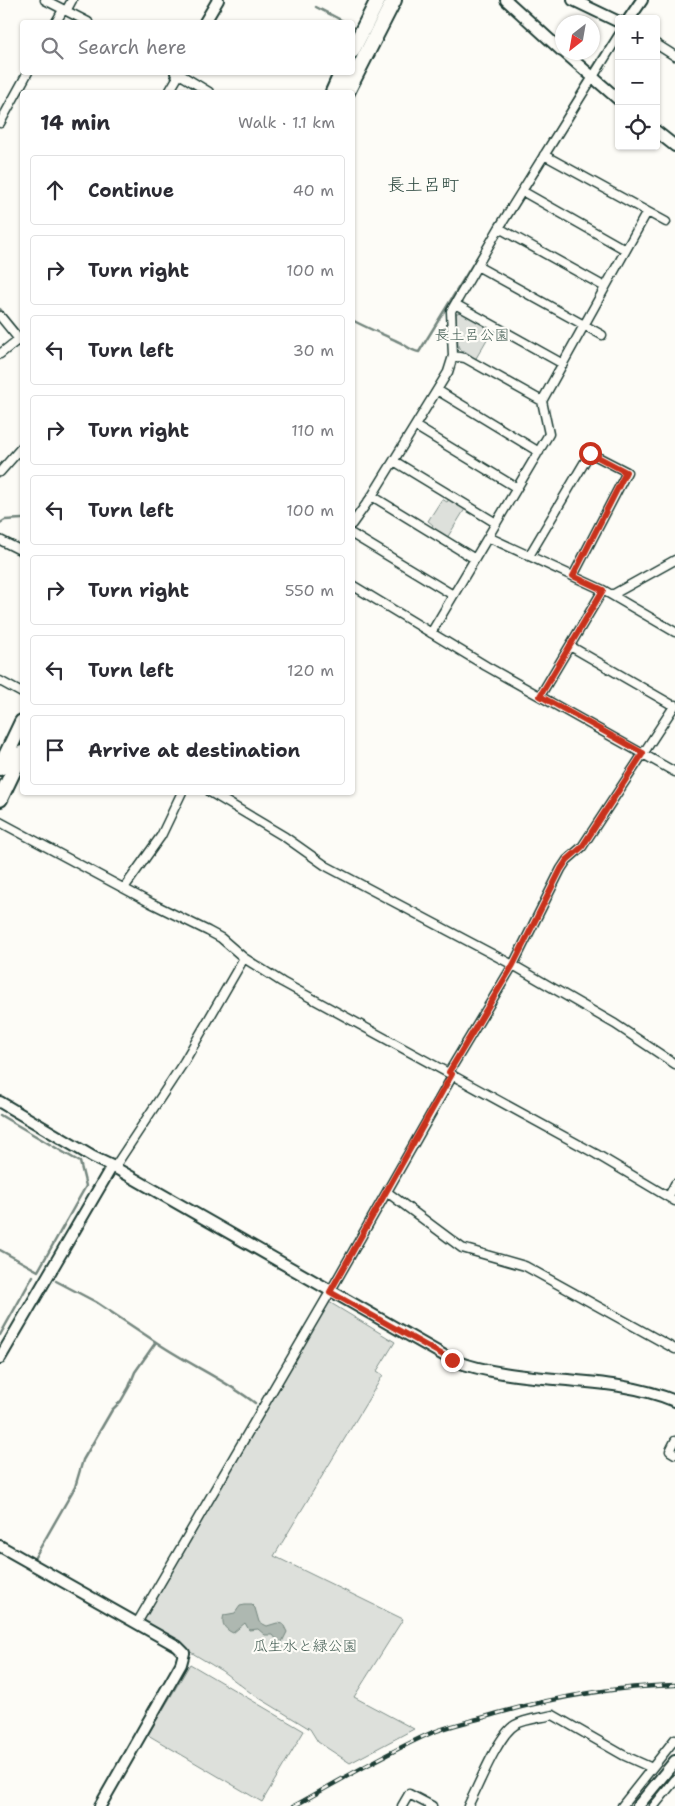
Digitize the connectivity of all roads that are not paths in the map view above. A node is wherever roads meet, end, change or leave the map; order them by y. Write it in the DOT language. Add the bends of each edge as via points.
graph roads {
  1 [pos="46,0"];
  2 [pos="72,0"];
  3 [pos="378,0"];
  4 [pos="394,0"];
  5 [pos="506,0"];
  6 [pos="573,0"];
  7 [pos="642,0"];
  8 [pos="214,1"];
  9 [pos="64,11"];
  10 [pos="632,15"];
  11 [pos="57,20"];
  12 [pos="84,20"];
  13 [pos="206,20"];
  14 [pos="615,20"];
  15 [pos="615,41"];
  16 [pos="355,45"];
  17 [pos="555,45"];
  18 [pos="660,46"];
  19 [pos="675,55"];
  20 [pos="572,60"];
  21 [pos="26,75"];
  22 [pos="176,75"];
  23 [pos="180,75"];
  24 [pos="341,75"];
  25 [pos="592,78"];
  26 [pos="170,90"];
  27 [pos="206,90"];
  28 [pos="334,90"];
  29 [pos="348,90"];
  30 [pos="615,97"];
  31 [pos="0,123"];
  32 [pos="660,133"];
  33 [pos="675,146"];
  34 [pos="544,155"];
  35 [pos="522,191"];
  36 [pos="647,212"];
  37 [pos="666,222"];
  38 [pos="499,228"];
  39 [pos="626,250"];
  40 [pos="477,266"];
  41 [pos="605,287"];
  42 [pos="455,304"];
  43 [pos="0,316"];
  44 [pos="584,325"];
  45 [pos="602,335"];
  46 [pos="20,340"];
  47 [pos="20,342"];
  48 [pos="0,354"];
  49 [pos="454,356"];
  50 [pos="562,364"];
  51 [pos="437,390"];
  52 [pos="542,401"];
  53 [pos="416,426"];
  54 [pos="20,449"];
  55 [pos="539,452"];
  56 [pos="394,461"];
  57 [pos="1,467"];
  58 [pos="517,488"];
  59 [pos="372,496"];
  60 [pos="355,520"];
  61 [pos="496,523"];
  62 [pos="355,536"];
  63 [pos="488,538"];
  64 [pos="0,540"];
  65 [pos="20,550"];
  66 [pos="529,556"];
  67 [pos="475,559"];
  68 [pos="675,560"];
  69 [pos="573,576"];
  70 [pos="355,587"];
  71 [pos="603,590"];
  72 [pos="453,595"];
  73 [pos="612,595"];
  74 [pos="675,632"];
  75 [pos="431,633"];
  76 [pos="570,646"];
  77 [pos="0,681"];
  78 [pos="20,692"];
  79 [pos="540,696"];
  80 [pos="675,705"];
  81 [pos="20,726"];
  82 [pos="643,753"];
  83 [pos="20,757"];
  84 [pos="0,768"];
  85 [pos="675,772"];
  86 [pos="181,795"];
  87 [pos="215,795"];
  88 [pos="0,798"];
  89 [pos="0,822"];
  90 [pos="124,888"];
  91 [pos="244,958"];
  92 [pos="513,965"];
  93 [pos="675,1064"];
  94 [pos="451,1074"];
  95 [pos="0,1102"];
  96 [pos="113,1167"];
  97 [pos="675,1184"];
  98 [pos="387,1192"];
  99 [pos="672,1198"];
  100 [pos="330,1292"];
  101 [pos="675,1348"];
  102 [pos="0,1358"];
  103 [pos="675,1401"];
  104 [pos="675,1441"];
  105 [pos="675,1454"];
  106 [pos="0,1546"];
  107 [pos="136,1623"];
  108 [pos="675,1739"];
  109 [pos="675,1761"];
  110 [pos="652,1768"];
  111 [pos="675,1780"];
  112 [pos="672,1788"];
  113 [pos="100,1806"];
  114 [pos="402,1806"];
  115 [pos="432,1806"];
  116 [pos="468,1806"];
  117 [pos="622,1806"];
  118 [pos="638,1806"];
  119 [pos="654,1806"];
  1 -- 9 [label="street"];
  2 -- 9 [label="street"];
  3 -- 16 [label="highway"];
  4 -- 29 [label="highway"];
  5 -- 17 [label="street"];
  6 -- 14 [label="street"];
  7 -- 10 [label="street"];
  8 -- 13 [label="street"];
  9 -- 11 [label="street"];
  9 -- 12 [label="street"];
  15 -- 25 [label="street"];
  18 -- 19 [label="street"];
  20 -- 25 [label="street"];
  21 -- 31 [label="street"];
  22 -- 26 [label="street"];
  23 -- 27 [label="street"];
  24 -- 28 [label="highway"];
  25 -- 30 [label="street"];
  25 -- 34 [label="street"];
  32 -- 33 [label="street"];
  34 -- 35 [label="street"];
  34 -- 36 [label="street"];
  35 -- 38 [label="street"];
  35 -- 39 [label="street"];
  36 -- 37 [label="street"];
  36 -- 39 [label="street"];
  38 -- 40 [label="street"];
  38 -- 41 [label="street"];
  39 -- 41 [label="street"];
  40 -- 42 [label="street"];
  40 -- 44 [label="street"];
  41 -- 44 [label="street"];
  42 -- 49 [label="street" via="451,311"];
  42 -- 50 [label="street"];
  43 -- 46 [label="street"];
  44 -- 45 [label="street"];
  44 -- 50 [label="street"];
  47 -- 48 [label="street"];
  49 -- 51 [label="street"];
  49 -- 52 [label="street" via="465,358"];
  50 -- 52 [label="street"];
  51 -- 53 [label="street"];
  51 -- 55 [label="street"];
  52 -- 55 [label="street" via="549,434"];
  53 -- 56 [label="street"];
  53 -- 58 [label="street"];
  54 -- 57 [label="street"];
  55 -- 58 [label="street"];
  56 -- 59 [label="street"];
  56 -- 61 [label="street"];
  58 -- 61 [label="street"];
  59 -- 60 [label="street"];
  59 -- 67 [label="street"];
  61 -- 63 [label="street"];
  62 -- 72 [label="street"];
  63 -- 66 [label="street"];
  63 -- 67 [label="street"];
  64 -- 65 [label="street"];
  66 -- 69 [label="street"];
  66 -- 69 [label="street" via="590,453 626,472"];
  67 -- 72 [label="street"];
  68 -- 73 [label="street"];
  69 -- 71 [label="street"];
  70 -- 75 [label="street"];
  71 -- 73 [label="street"];
  71 -- 76 [label="street"];
  72 -- 75 [label="street"];
  73 -- 74 [label="street"];
  75 -- 79 [label="street"];
  76 -- 79 [label="street"];
  76 -- 80 [label="street"];
  77 -- 78 [label="street"];
  79 -- 82 [label="street"];
  80 -- 82 [label="street"];
  81 -- 84 [label="highway"];
  82 -- 85 [label="street"];
  82 -- 92 [label="street" via="582,847 567,860"];
  83 -- 88 [label="highway"];
  86 -- 90 [label="street" via="161,836"];
  87 -- 92 [label="street" via="326,866"];
  89 -- 90 [label="street"];
  90 -- 91 [label="street" via="221,938"];
  91 -- 94 [label="street"];
  91 -- 96 [label="street" via="184,1062"];
  92 -- 93 [label="street" via="616,1024"];
  92 -- 94 [label="street"];
  94 -- 98 [label="street"];
  94 -- 99 [label="street"];
  95 -- 96 [label="street"];
  96 -- 100 [label="street"];
  96 -- 102 [label="street"];
  97 -- 99 [label="street"];
  98 -- 100 [label="street"];
  98 -- 101 [label="street" via="462,1248 525,1266"];
  100 -- 103 [label="street" via="435,1352 468,1367 629,1387"];
  100 -- 107 [label="street"];
  104 -- 105 [label="street" via="670,1451"];
  106 -- 107 [label="street"];
  107 -- 113 [label="street" via="157,1630 184,1653"];
  108 -- 110 [label="street"];
  109 -- 118 [label="street"];
  110 -- 116 [label="street" via="553,1715 520,1722 510,1729"];
  110 -- 117 [label="street"];
  111 -- 112 [label="street"];
  112 -- 119 [label="street"];
  114 -- 115 [label="street" via="409,1794"];
}
